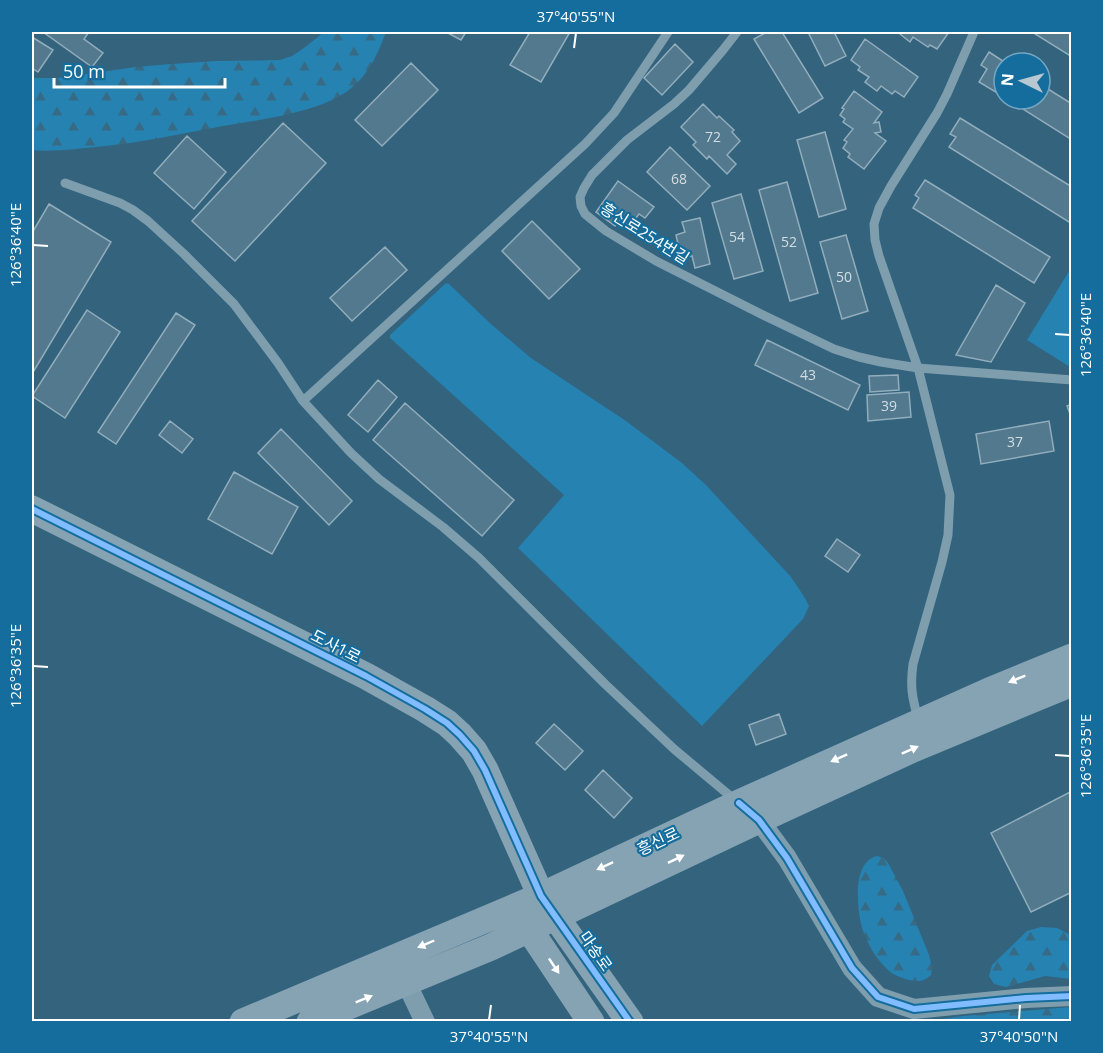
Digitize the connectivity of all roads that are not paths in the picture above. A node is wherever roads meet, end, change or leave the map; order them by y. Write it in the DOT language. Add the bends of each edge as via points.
graph roads {
  1 [pos="668,32"];
  2 [pos="737,32"];
  3 [pos="974,32"];
  4 [pos="65,183"];
  5 [pos="918,368"];
  6 [pos="1071,380"];
  7 [pos="303,401"];
  8 [pos="32,509"];
  9 [pos="1071,657"];
  10 [pos="1071,683"];
  11 [pos="919,723"];
  12 [pos="749,812"];
  13 [pos="548,907"];
  14 [pos="529,929"];
  15 [pos="406,982"];
  16 [pos="1071,996"];
  17 [pos="243,1022"];
  18 [pos="310,1022"];
  19 [pos="425,1022"];
  20 [pos="591,1022"];
  21 [pos="630,1022"];
  1 -- 7 [label="lane" via="614,113 585,144"];
  2 -- 5 [label="lane, 흥신로254번길" via="689,90 627,140 592,175 580,197 585,214 646,255 834,349"];
  3 -- 5 [label="lane" via="947,94 891,186 874,224 879,256"];
  4 -- 7 [label="lane" via="133,210 183,253 234,304"];
  5 -- 6 [label="lane, 흥신로254번길"];
  5 -- 11 [label="lane" via="950,495 948,536 913,664 911,695"];
  7 -- 12 [label="lane" via="364,466 479,558 674,749"];
  8 -- 13 [label="main road, 도사1로" via="366,676 447,723 474,751 485,770"];
  9 -- 11 [label="main road, 흥신로, one-way"];
  12 -- 10 [label="main road, 흥신로, one-way"];
  11 -- 12 [label="main road, 흥신로, one-way"];
  12 -- 13 [label="main road, 흥신로"];
  12 -- 16 [label="street" via="787,858 852,968 878,997 914,1009"];
  13 -- 14 [label="main road"];
  13 -- 17 [label="main road, 흥신로, one-way"];
  13 -- 21 [label="main road, 마송로"];
  14 -- 15 [label="main road"];
  14 -- 20 [label="main road, one-way"];
  18 -- 15 [label="main road, one-way"];
  15 -- 19 [label="street"];
}
